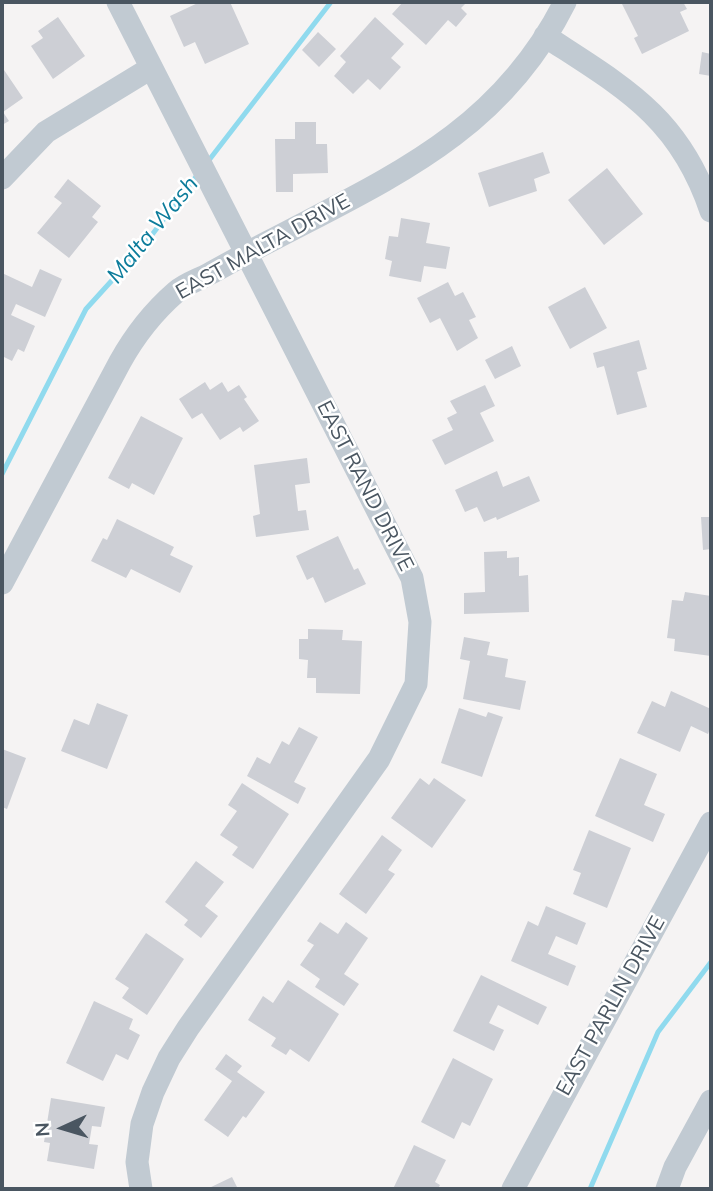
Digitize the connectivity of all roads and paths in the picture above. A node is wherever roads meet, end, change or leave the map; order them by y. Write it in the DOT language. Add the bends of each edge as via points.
graph roads {
  1 [pos="118,2"];
  2 [pos="565,2"];
  3 [pos="545,36"];
  4 [pos="151,68"];
  5 [pos="2,178"];
  6 [pos="711,211"];
  7 [pos="247,253"];
  8 [pos="2,583"];
  9 [pos="711,823"];
  10 [pos="711,1101"];
  11 [pos="141,1189"];
  12 [pos="513,1189"];
  13 [pos="667,1189"];
  1 -- 4 [label="street, EAST RAND DRIVE"];
  2 -- 3 [label="street, EAST MALTA DRIVE"];
  3 -- 6 [label="street" via="612,79 666,125"];
  3 -- 7 [label="street, EAST MALTA DRIVE" via="512,83 466,128 382,182"];
  4 -- 5 [label="street" via="46,132"];
  4 -- 7 [label="street, EAST RAND DRIVE"];
  7 -- 8 [label="street, EAST MALTA DRIVE" via="178,290 132,340"];
  7 -- 11 [label="street, EAST RAND DRIVE" via="412,578 420,622 416,684 379,759 170,1058 142,1124 137,1162"];
  9 -- 12 [label="street, EAST PARLIN DRIVE"];
  10 -- 13 [label="street"];
}
